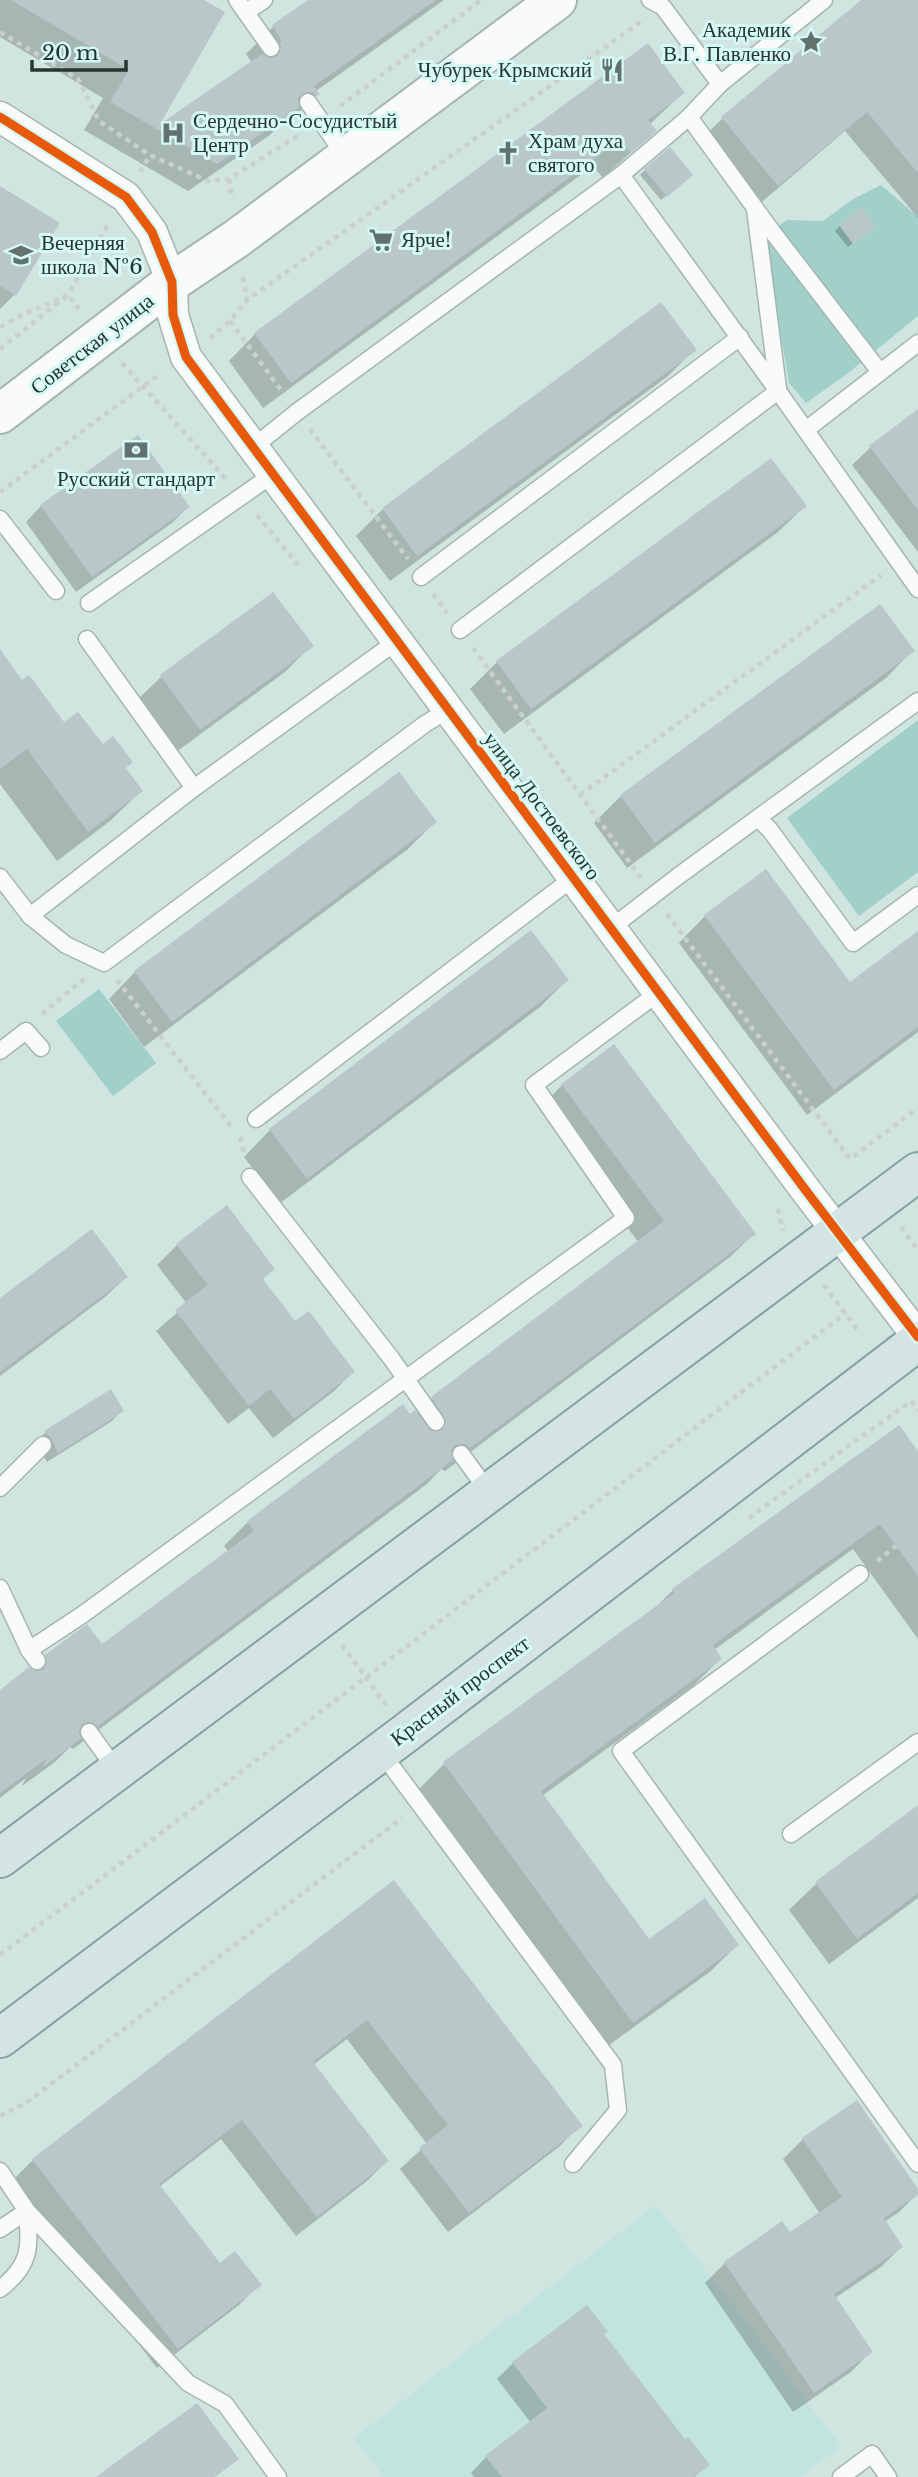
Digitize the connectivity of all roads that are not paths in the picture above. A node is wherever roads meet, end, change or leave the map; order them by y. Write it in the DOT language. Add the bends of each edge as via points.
graph roads {
  1 [pos="264,0"];
  2 [pos="557,0"];
  3 [pos="824,0"];
  4 [pos="656,3"];
  5 [pos="242,6"];
  6 [pos="271,48"];
  7 [pos="720,84"];
  8 [pos="308,102"];
  9 [pos="0,117"];
  10 [pos="688,117"];
  11 [pos="345,156"];
  12 [pos="621,175"];
  13 [pos="755,207"];
  14 [pos="172,282"];
  15 [pos="740,337"];
  16 [pos="918,343"];
  17 [pos="880,372"];
  18 [pos="779,391"];
  19 [pos="0,414"];
  20 [pos="807,429"];
  21 [pos="252,448"];
  22 [pos="272,475"];
  23 [pos="0,519"];
  24 [pos="421,577"];
  25 [pos="918,589"];
  26 [pos="56,591"];
  27 [pos="89,603"];
  28 [pos="460,630"];
  29 [pos="87,639"];
  30 [pos="397,641"];
  31 [pos="918,701"];
  32 [pos="449,710"];
  33 [pos="194,788"];
  34 [pos="758,818"];
  35 [pos="0,877"];
  36 [pos="573,878"];
  37 [pos="918,895"];
  38 [pos="30,916"];
  39 [pos="611,928"];
  40 [pos="658,993"];
  41 [pos="41,1048"];
  42 [pos="0,1051"];
  43 [pos="256,1119"];
  44 [pos="918,1172"];
  45 [pos="250,1177"];
  46 [pos="838,1232"];
  47 [pos="918,1339"];
  48 [pos="405,1380"];
  49 [pos="436,1422"];
  50 [pos="43,1445"];
  51 [pos="461,1454"];
  52 [pos="0,1488"];
  53 [pos="489,1492"];
  54 [pos="860,1574"];
  55 [pos="0,1588"];
  56 [pos="89,1732"];
  57 [pos="394,1742"];
  58 [pos="918,1742"];
  59 [pos="117,1771"];
  60 [pos="791,1834"];
  61 [pos="0,1858"];
  62 [pos="0,2038"];
  63 [pos="573,2164"];
  64 [pos="918,2164"];
  65 [pos="0,2171"];
  66 [pos="27,2211"];
  67 [pos="0,2229"];
  68 [pos="0,2289"];
  69 [pos="278,2477"];
  70 [pos="841,2477"];
  71 [pos="888,2477"];
  1 -- 5 [label="lane"];
  2 -- 11 [label="street, Советская улица"];
  3 -- 7 [label="lane"];
  4 -- 7 [label="lane"];
  5 -- 6 [label="lane"];
  7 -- 10 [label="lane"];
  8 -- 11 [label="lane"];
  9 -- 14 [label="street, улица Достоевского" via="126,197 152,232"];
  10 -- 12 [label="lane"];
  10 -- 13 [label="lane"];
  11 -- 14 [label="street, Советская улица"];
  12 -- 15 [label="lane"];
  12 -- 21 [label="lane"];
  13 -- 17 [label="lane"];
  13 -- 18 [label="lane"];
  14 -- 19 [label="street, Советская улица"];
  14 -- 21 [label="street, улица Достоевского" via="173,315 186,357"];
  15 -- 18 [label="lane"];
  15 -- 24 [label="lane"];
  16 -- 17 [label="lane"];
  17 -- 20 [label="lane"];
  18 -- 20 [label="lane"];
  18 -- 28 [label="lane"];
  20 -- 25 [label="lane"];
  21 -- 22 [label="street, улица Достоевского"];
  22 -- 27 [label="lane"];
  22 -- 30 [label="street, улица Достоевского"];
  23 -- 26 [label="lane"];
  29 -- 33 [label="lane"];
  30 -- 32 [label="street, улица Достоевского"];
  30 -- 33 [label="lane"];
  31 -- 34 [label="lane"];
  32 -- 36 [label="street, улица Достоевского"];
  32 -- 38 [label="lane" via="104,963 66,945"];
  33 -- 38 [label="lane"];
  34 -- 37 [label="lane" via="853,943"];
  34 -- 39 [label="lane"];
  35 -- 38 [label="lane"];
  36 -- 39 [label="street, улица Достоевского"];
  36 -- 43 [label="lane"];
  39 -- 40 [label="street, улица Достоевского"];
  40 -- 46 [label="street, улица Достоевского"];
  40 -- 48 [label="lane" via="534,1085 626,1218"];
  41 -- 42 [label="lane" via="26,1031"];
  44 -- 46 [label="main road"];
  45 -- 48 [label="lane"];
  46 -- 47 [label="street, улица Достоевского"];
  46 -- 53 [label="main road"];
  47 -- 57 [label="main road, Красный проспект"];
  48 -- 49 [label="lane"];
  48 -- 55 [label="lane" via="82,1615 33,1656"];
  50 -- 52 [label="lane"];
  51 -- 53 [label="lane"];
  53 -- 59 [label="main road"];
  54 -- 64 [label="lane" via="621,1751"];
  56 -- 59 [label="lane"];
  57 -- 62 [label="main road, Красный проспект"];
  57 -- 63 [label="lane" via="420,1804 613,2065 618,2110"];
  58 -- 60 [label="lane"];
  59 -- 61 [label="main road"];
  65 -- 66 [label="lane"];
  66 -- 67 [label="lane"];
  66 -- 68 [label="lane" via="30,2246 17,2276"];
  66 -- 69 [label="lane" via="188,2383 225,2404"];
  70 -- 71 [label="lane" via="872,2454"];
}
